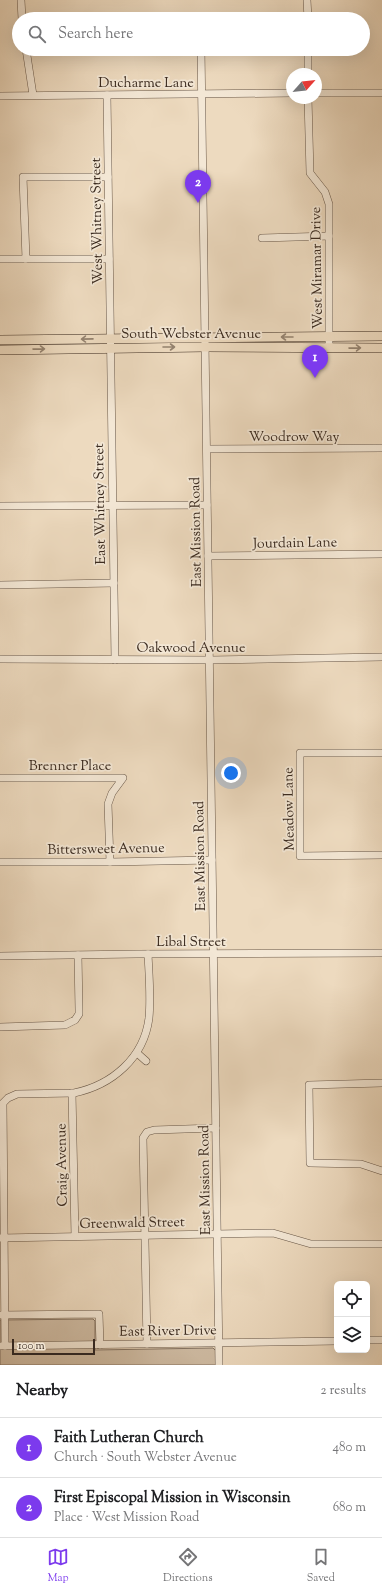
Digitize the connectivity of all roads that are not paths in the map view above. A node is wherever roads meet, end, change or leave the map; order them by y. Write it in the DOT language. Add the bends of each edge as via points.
graph roads {
  1 [pos="21,0"];
  2 [pos="307,0"];
  3 [pos="22,12"];
  4 [pos="308,12"];
  5 [pos="27,56"];
  6 [pos="201,56"];
  7 [pos="308,56"];
  8 [pos="308,68"];
  9 [pos="286,93"];
  10 [pos="322,93"];
  11 [pos="382,93"];
  12 [pos="202,94"];
  13 [pos="107,95"];
  14 [pos="0,96"];
  15 [pos="33,96"];
  16 [pos="308,104"];
  17 [pos="108,177"];
  18 [pos="329,236"];
  19 [pos="262,238"];
  20 [pos="0,259"];
  21 [pos="26,259"];
  22 [pos="109,259"];
  23 [pos="382,336"];
  24 [pos="329,337"];
  25 [pos="0,340"];
  26 [pos="205,342"];
  27 [pos="110,343"];
  28 [pos="329,348"];
  29 [pos="382,348"];
  30 [pos="0,350"];
  31 [pos="382,448"];
  32 [pos="206,449"];
  33 [pos="207,505"];
  34 [pos="0,506"];
  35 [pos="112,506"];
  36 [pos="382,554"];
  37 [pos="208,556"];
  38 [pos="114,583"];
  39 [pos="0,585"];
  40 [pos="382,657"];
  41 [pos="0,659"];
  42 [pos="115,660"];
  43 [pos="210,660"];
  44 [pos="382,753"];
  45 [pos="0,778"];
  46 [pos="382,855"];
  47 [pos="212,860"];
  48 [pos="0,862"];
  49 [pos="110,862"];
  50 [pos="382,953"];
  51 [pos="148,954"];
  52 [pos="214,954"];
  53 [pos="78,955"];
  54 [pos="0,956"];
  55 [pos="0,1027"];
  56 [pos="137,1052"];
  57 [pos="146,1061"];
  58 [pos="382,1083"];
  59 [pos="72,1093"];
  60 [pos="216,1128"];
  61 [pos="382,1170"];
  62 [pos="218,1234"];
  63 [pos="144,1235"];
  64 [pos="75,1236"];
  65 [pos="2,1238"];
  66 [pos="382,1244"];
  67 [pos="2,1315"];
  68 [pos="370,1340"];
  69 [pos="382,1340"];
  70 [pos="334,1341"];
  71 [pos="219,1342"];
  72 [pos="146,1344"];
  73 [pos="100,1345"];
  74 [pos="2,1346"];
  75 [pos="220,1365"];
  1 -- 3 [label="street"];
  2 -- 4 [label="street"];
  5 -- 15 [label="street"];
  6 -- 12 [label="street, East Mission Road"];
  7 -- 8 [label="street"];
  9 -- 12 [label="street, Ducharme Lane"];
  10 -- 11 [label="street"];
  12 -- 13 [label="street, Ducharme Lane"];
  12 -- 26 [label="street, East Mission Road"];
  13 -- 15 [label="street, Ducharme Lane"];
  13 -- 17 [label="street, West Whitney Street"];
  14 -- 15 [label="street, Ducharme Lane"];
  16 -- 18 [label="street, West Miramar Drive" via="310,173 328,199"];
  17 -- 21 [label="street" via="23,177"];
  17 -- 22 [label="street, West Whitney Street"];
  18 -- 19 [label="street"];
  18 -- 24 [label="street, West Miramar Drive"];
  20 -- 21 [label="street"];
  21 -- 22 [label="street"];
  22 -- 27 [label="street, West Whitney Street"];
  23 -- 24 [label="main road, South Webster Avenue"];
  24 -- 26 [label="main road, South Webster Avenue, one-way"];
  24 -- 28 [label="street, West Miramar Drive"];
  27 -- 25 [label="main road, South Webster Avenue, one-way"];
  26 -- 27 [label="main road, South Webster Avenue"];
  26 -- 28 [label="main road, South Webster Avenue"];
  26 -- 32 [label="street, East Mission Road"];
  30 -- 27 [label="main road, South Webster Avenue, one-way"];
  27 -- 35 [label="street, East Whitney Street"];
  28 -- 29 [label="main road, South Webster Avenue, one-way"];
  31 -- 32 [label="street, Woodrow Way"];
  32 -- 33 [label="street, East Mission Road"];
  33 -- 35 [label="street"];
  33 -- 37 [label="street, East Mission Road"];
  34 -- 35 [label="street"];
  35 -- 38 [label="street, East Whitney Street"];
  36 -- 37 [label="street, Jourdain Lane"];
  37 -- 43 [label="street, East Mission Road"];
  38 -- 39 [label="street"];
  38 -- 42 [label="street, East Whitney Street"];
  40 -- 43 [label="street, Oakwood Avenue"];
  41 -- 42 [label="street, Oakwood Avenue"];
  42 -- 43 [label="street, Oakwood Avenue"];
  43 -- 47 [label="street, East Mission Road"];
  44 -- 46 [label="street, Meadow Lane" via="300,753 300,856"];
  45 -- 49 [label="street, Brenner Place" via="123,778 112,793 108,804"];
  47 -- 49 [label="street, Bittersweet Avenue"];
  47 -- 52 [label="street, East Mission Road"];
  48 -- 49 [label="street, Bittersweet Avenue"];
  50 -- 52 [label="street, Libal Street"];
  51 -- 52 [label="street, Libal Street"];
  51 -- 53 [label="street, Libal Street"];
  51 -- 56 [label="street" via="148,1019"];
  52 -- 60 [label="street, East Mission Road"];
  53 -- 54 [label="street, Libal Street"];
  53 -- 55 [label="street" via="79,1014 75,1020 65,1025"];
  56 -- 57 [label="street"];
  56 -- 59 [label="street" via="112,1078"];
  58 -- 61 [label="street" via="310,1085 310,1163 361,1164"];
  59 -- 64 [label="street, Craig Avenue"];
  59 -- 65 [label="street" via="16,1094 3,1103"];
  60 -- 62 [label="street, East Mission Road"];
  60 -- 63 [label="street" via="158,1129 150,1130 145,1135 142,1141"];
  62 -- 63 [label="street, Greenwald Street"];
  62 -- 66 [label="street, Greenwald Street" via="273,1233 311,1244"];
  62 -- 71 [label="street, East Mission Road"];
  63 -- 64 [label="street, Greenwald Street"];
  63 -- 72 [label="street"];
  64 -- 65 [label="street, Greenwald Street"];
  65 -- 67 [label="street"];
  67 -- 73 [label="street" via="99,1314"];
  67 -- 74 [label="street"];
  68 -- 69 [label="street"];
  70 -- 71 [label="street, East River Drive"];
  71 -- 72 [label="street, East River Drive"];
  71 -- 75 [label="street, East Mission Road"];
  72 -- 73 [label="street, East River Drive"];
  73 -- 74 [label="street, East River Drive"];
}
